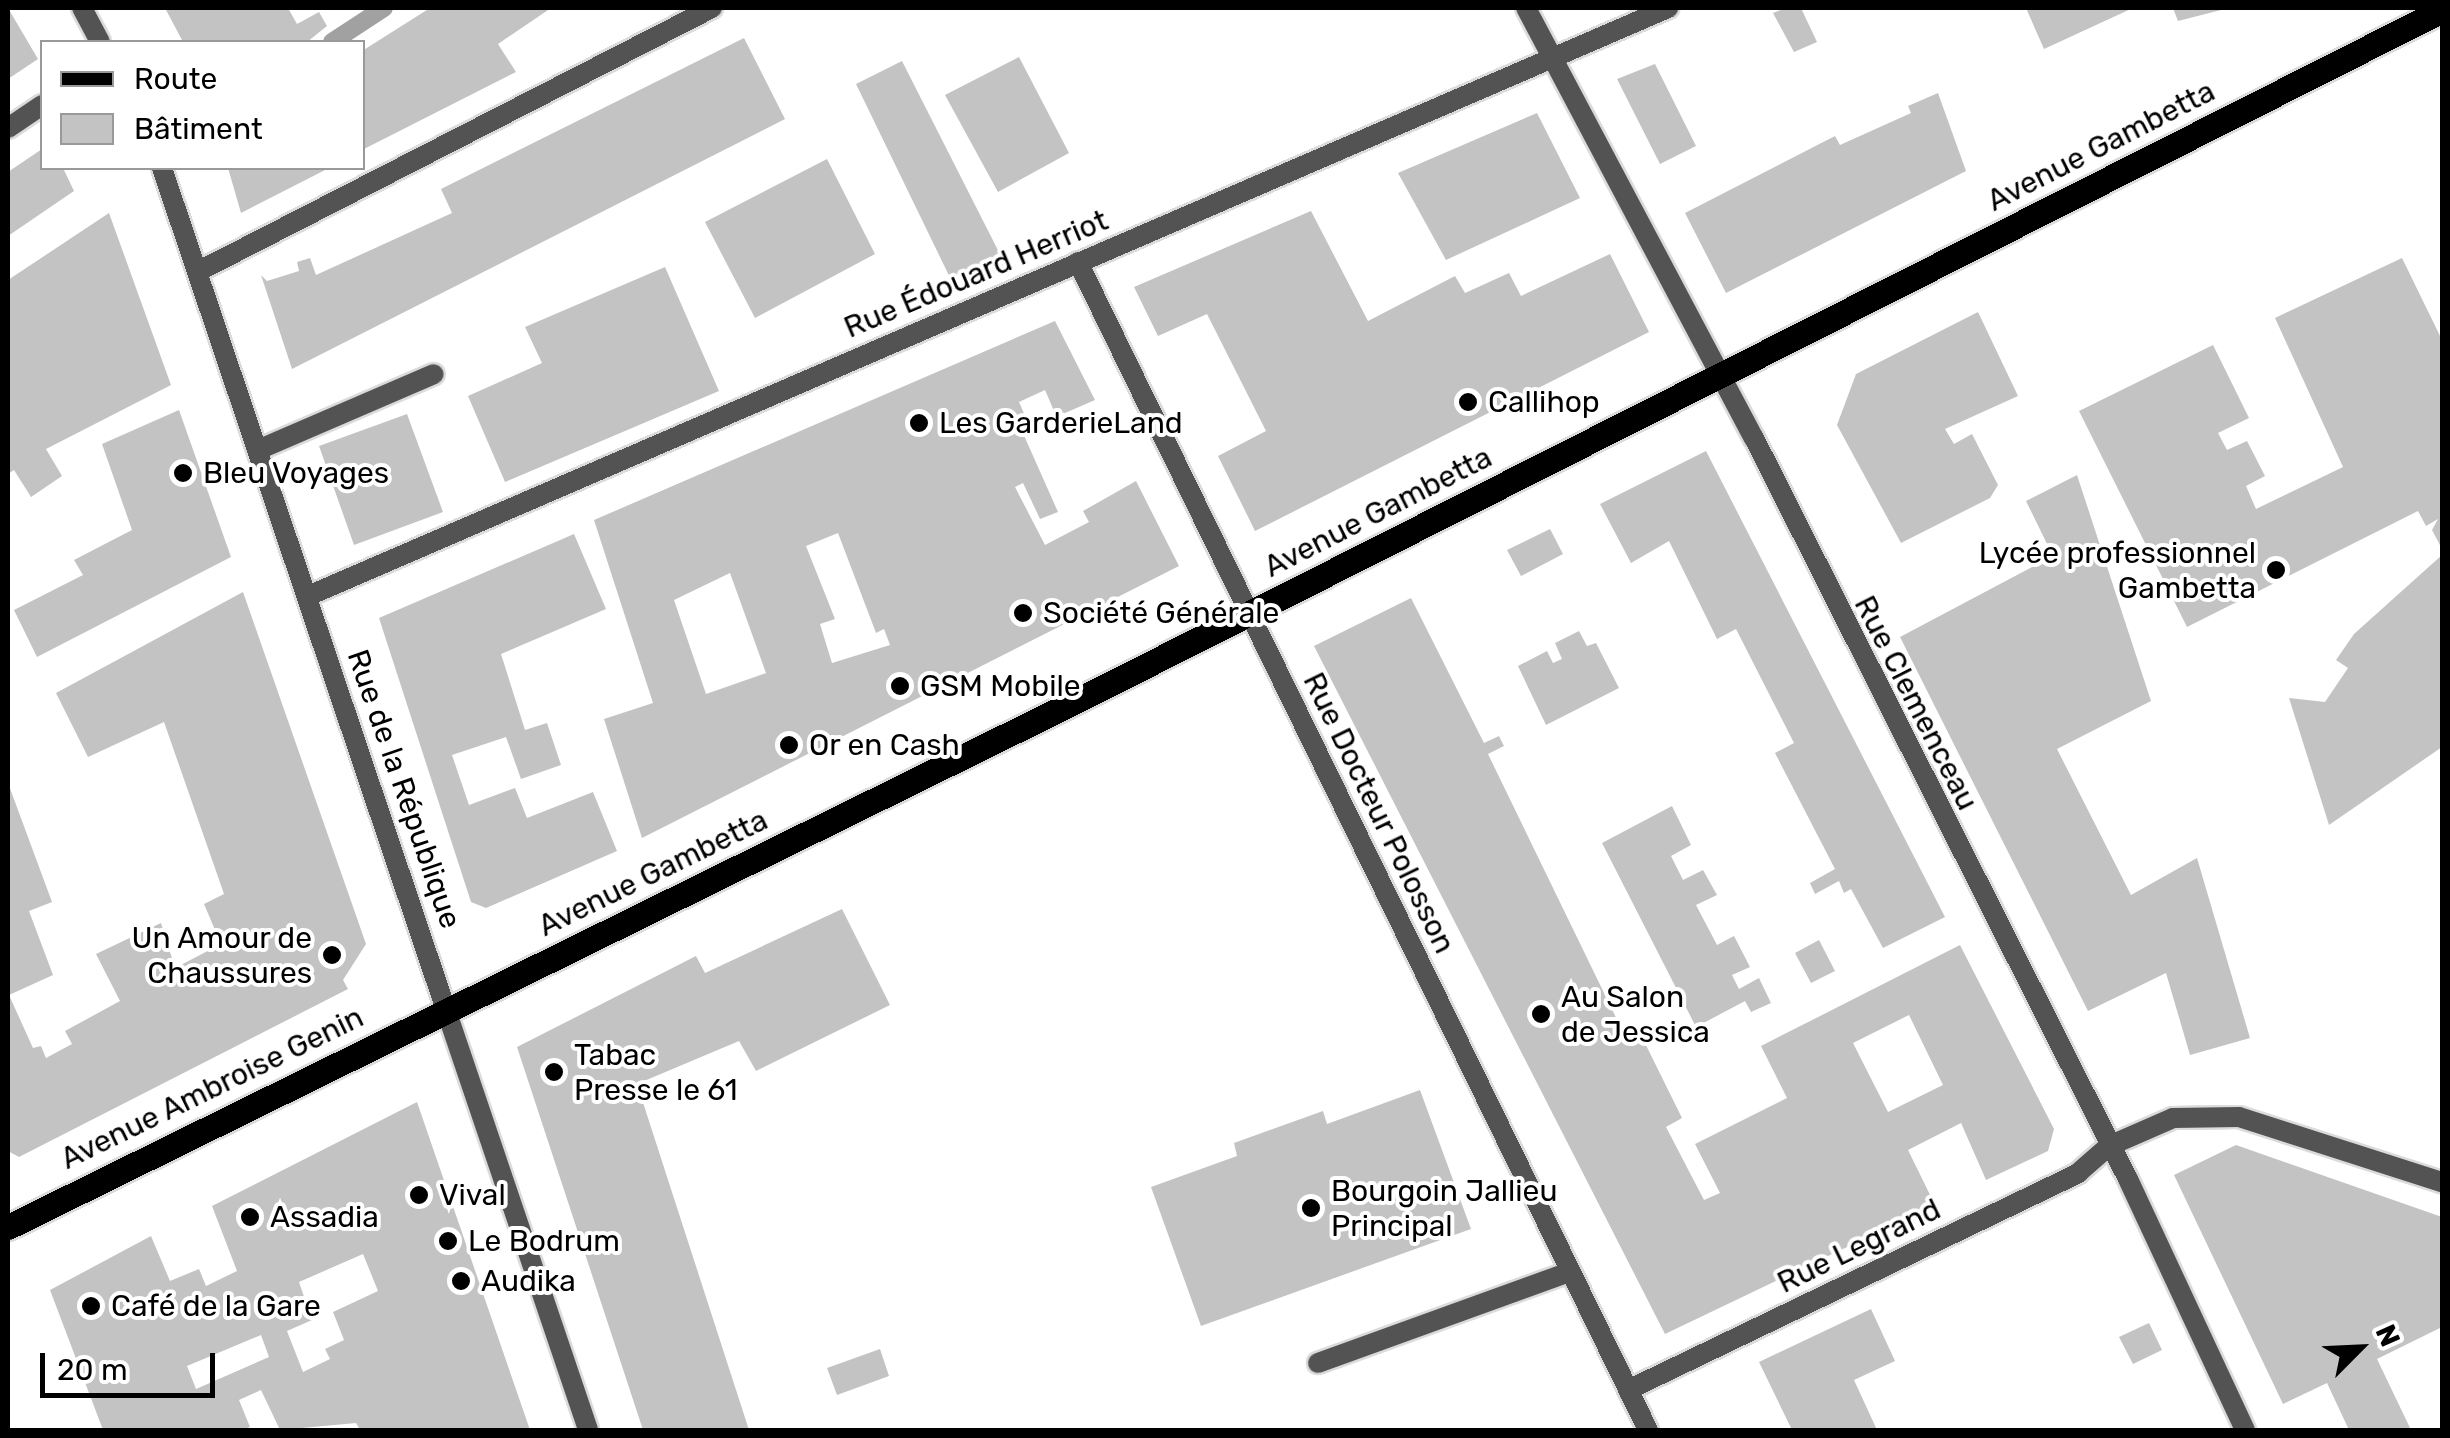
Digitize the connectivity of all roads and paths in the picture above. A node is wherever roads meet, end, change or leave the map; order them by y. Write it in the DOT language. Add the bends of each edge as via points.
graph roads {
  1 [pos="82,8"];
  2 [pos="712,8"];
  3 [pos="1526,8"];
  4 [pos="1668,8"];
  5 [pos="2442,10"];
  6 [pos="99,40"];
  7 [pos="1551,58"];
  8 [pos="40,106"];
  9 [pos="8,128"];
  10 [pos="163,170"];
  11 [pos="1078,262"];
  12 [pos="202,269"];
  13 [pos="434,374"];
  14 [pos="1720,378"];
  15 [pos="260,449"];
  16 [pos="308,596"];
  17 [pos="1248,614"];
  18 [pos="446,1010"];
  19 [pos="2109,1146"];
  20 [pos="2442,1182"];
  21 [pos="8,1227"];
  22 [pos="1570,1272"];
  23 [pos="1318,1362"];
  24 [pos="1628,1390"];
  25 [pos="1639,1427"];
  26 [pos="588,1430"];
  27 [pos="2245,1430"];
  1 -- 6 [label="street"];
  2 -- 12 [label="street"];
  3 -- 7 [label="street, Rue Clemenceau"];
  4 -- 7 [label="street, Rue Édouard Herriot"];
  5 -- 14 [label="main road, Avenue Gambetta"];
  7 -- 11 [label="street, Rue Édouard Herriot"];
  7 -- 14 [label="street, Rue Clemenceau"];
  8 -- 9 [label="street"];
  10 -- 12 [label="street, Rue de la République"];
  11 -- 16 [label="street, Rue Édouard Herriot"];
  11 -- 17 [label="street, Rue Docteur Polosson"];
  12 -- 15 [label="street, Rue de la République"];
  13 -- 15 [label="street"];
  14 -- 17 [label="main road, Avenue Gambetta"];
  14 -- 19 [label="street, Rue Clemenceau"];
  15 -- 16 [label="street, Rue de la République"];
  16 -- 18 [label="street, Rue de la République"];
  17 -- 18 [label="main road, Avenue Gambetta"];
  17 -- 22 [label="street, Rue Docteur Polosson"];
  18 -- 21 [label="main road, Avenue Ambroise Genin"];
  18 -- 26 [label="street, Rue de la République"];
  19 -- 20 [label="street, Rue Legrand" via="2172,1118 2239,1117"];
  19 -- 24 [label="street, Rue Legrand" via="2078,1173"];
  19 -- 27 [label="street, Rue Clemenceau"];
  22 -- 23 [label="street"];
  22 -- 24 [label="street, Rue Docteur Polosson"];
  24 -- 25 [label="street, Rue Docteur Polosson"];
}
